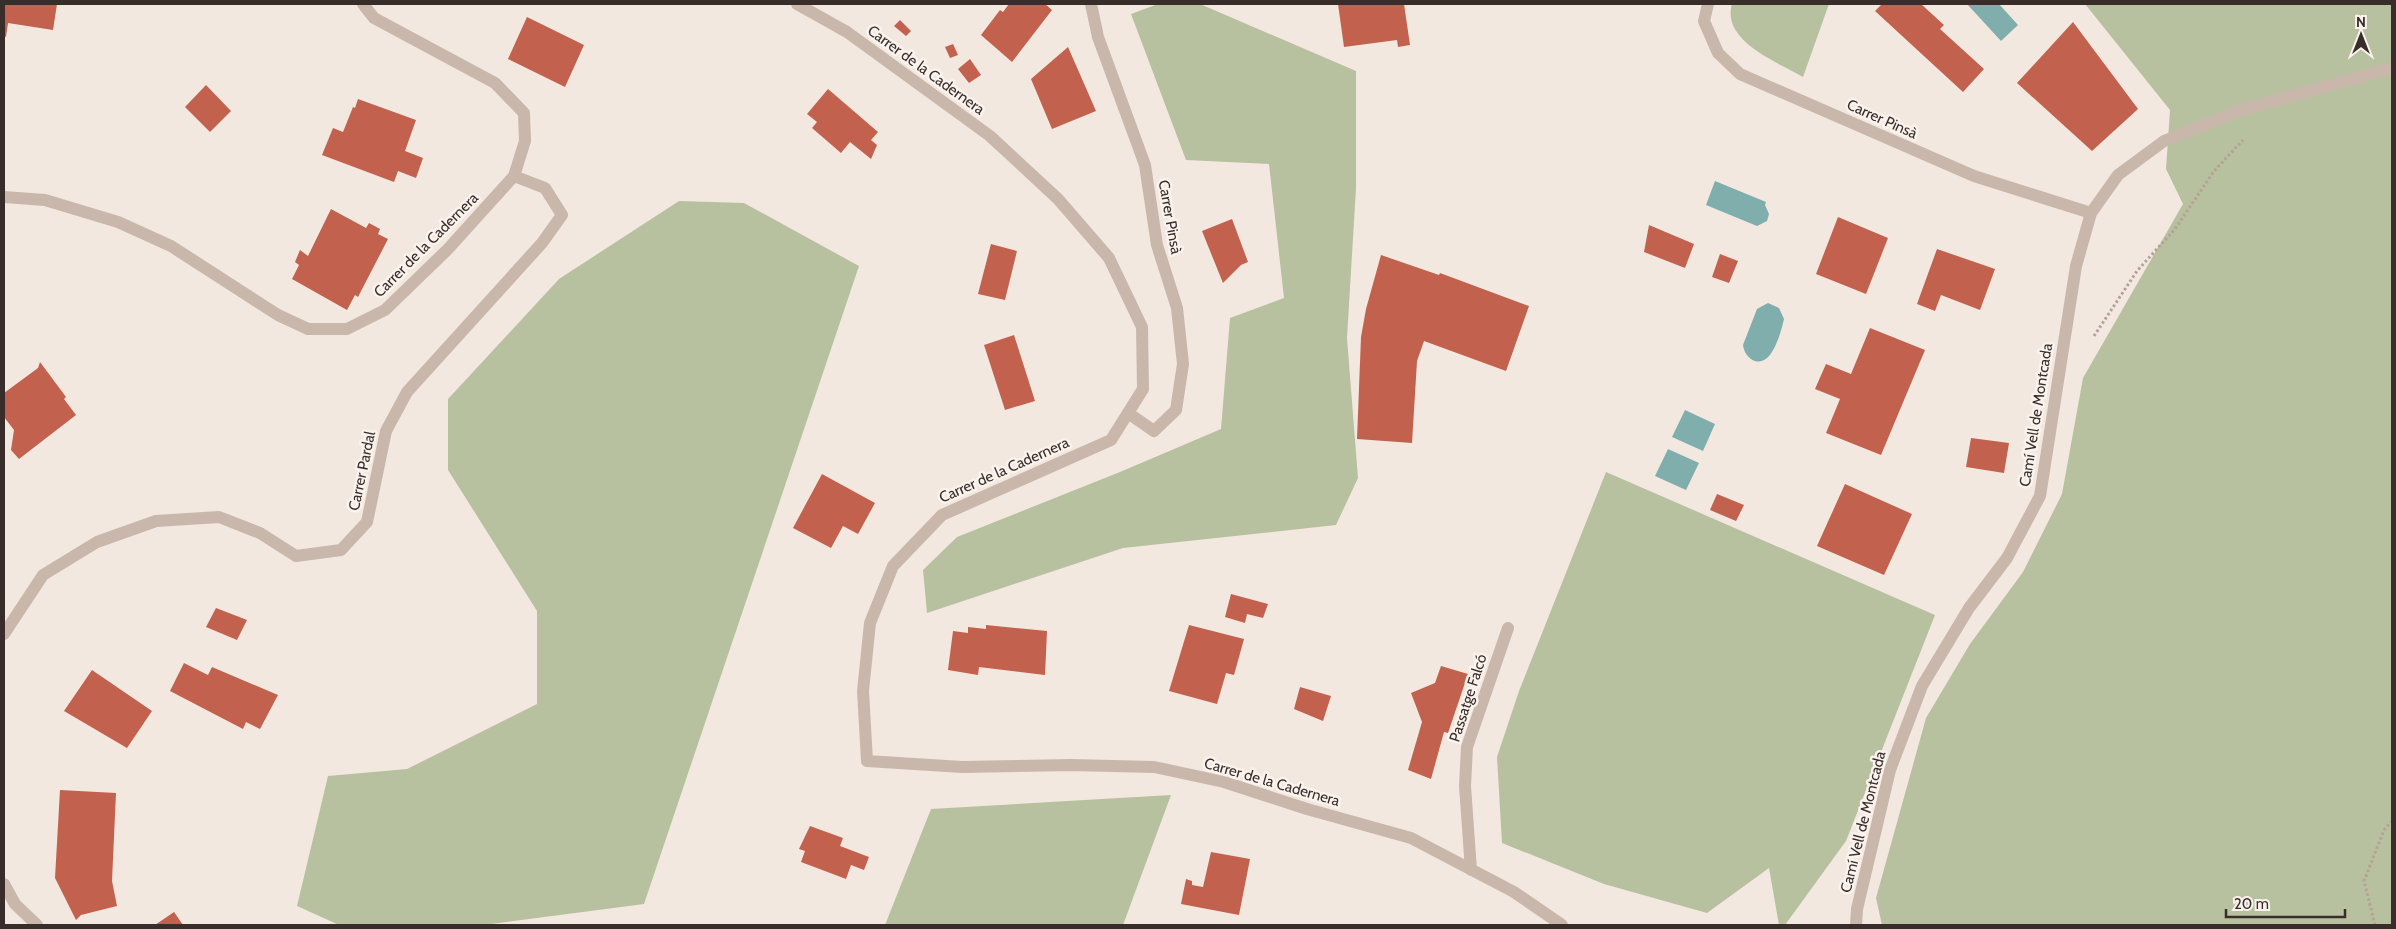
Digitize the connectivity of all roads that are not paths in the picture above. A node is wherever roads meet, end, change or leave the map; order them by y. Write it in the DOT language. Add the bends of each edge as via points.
graph roads {
  1 [pos="364,4"];
  2 [pos="797,4"];
  3 [pos="1090,4"];
  4 [pos="1708,4"];
  5 [pos="2392,68"];
  6 [pos="514,176"];
  7 [pos="4,197"];
  8 [pos="2091,213"];
  9 [pos="1128,413"];
  10 [pos="1508,628"];
  11 [pos="4,634"];
  12 [pos="1471,870"];
  13 [pos="4,884"];
  14 [pos="37,925"];
  15 [pos="1562,925"];
  16 [pos="1856,925"];
  1 -- 6 [label="street, Carrer de la Cadernera" via="374,18 495,83 524,113 525,142"];
  2 -- 9 [label="street, Carrer de la Cadernera" via="847,32 990,136 1058,199 1109,258 1142,327 1143,389"];
  3 -- 9 [label="street, Carrer Pinsà" via="1098,37 1145,165 1157,245 1176,308 1183,364 1176,410 1154,431"];
  4 -- 8 [label="street, Carrer Pinsà" via="1704,21 1718,52 1740,74 1974,176"];
  5 -- 8 [label="street, Camí Vell de Montcada" via="2241,110 2164,142 2118,175"];
  6 -- 7 [label="street, Carrer de la Cadernera" via="448,249 385,310 347,329 308,329 278,315 171,246 118,222 45,200"];
  6 -- 11 [label="street, Carrer Pardal" via="545,188 562,215 542,243 407,392 386,431 367,522 341,550 296,556 260,533 219,517 156,521 97,542 43,575"];
  8 -- 16 [label="street, Camí Vell de Montcada" via="2076,266 2040,496 2008,558 1969,608 1922,686 1890,770"];
  9 -- 12 [label="street, Carrer de la Cadernera" via="1111,440 942,515 893,566 870,623 863,691 867,760 962,767 1154,767 1224,782 1411,838"];
  10 -- 12 [label="street, Passatge Falcó" via="1467,747 1465,786"];
  12 -- 15 [label="street, Carrer de la Cadernera" via="1514,892"];
  13 -- 14 [label="street" via="15,904"];
}
